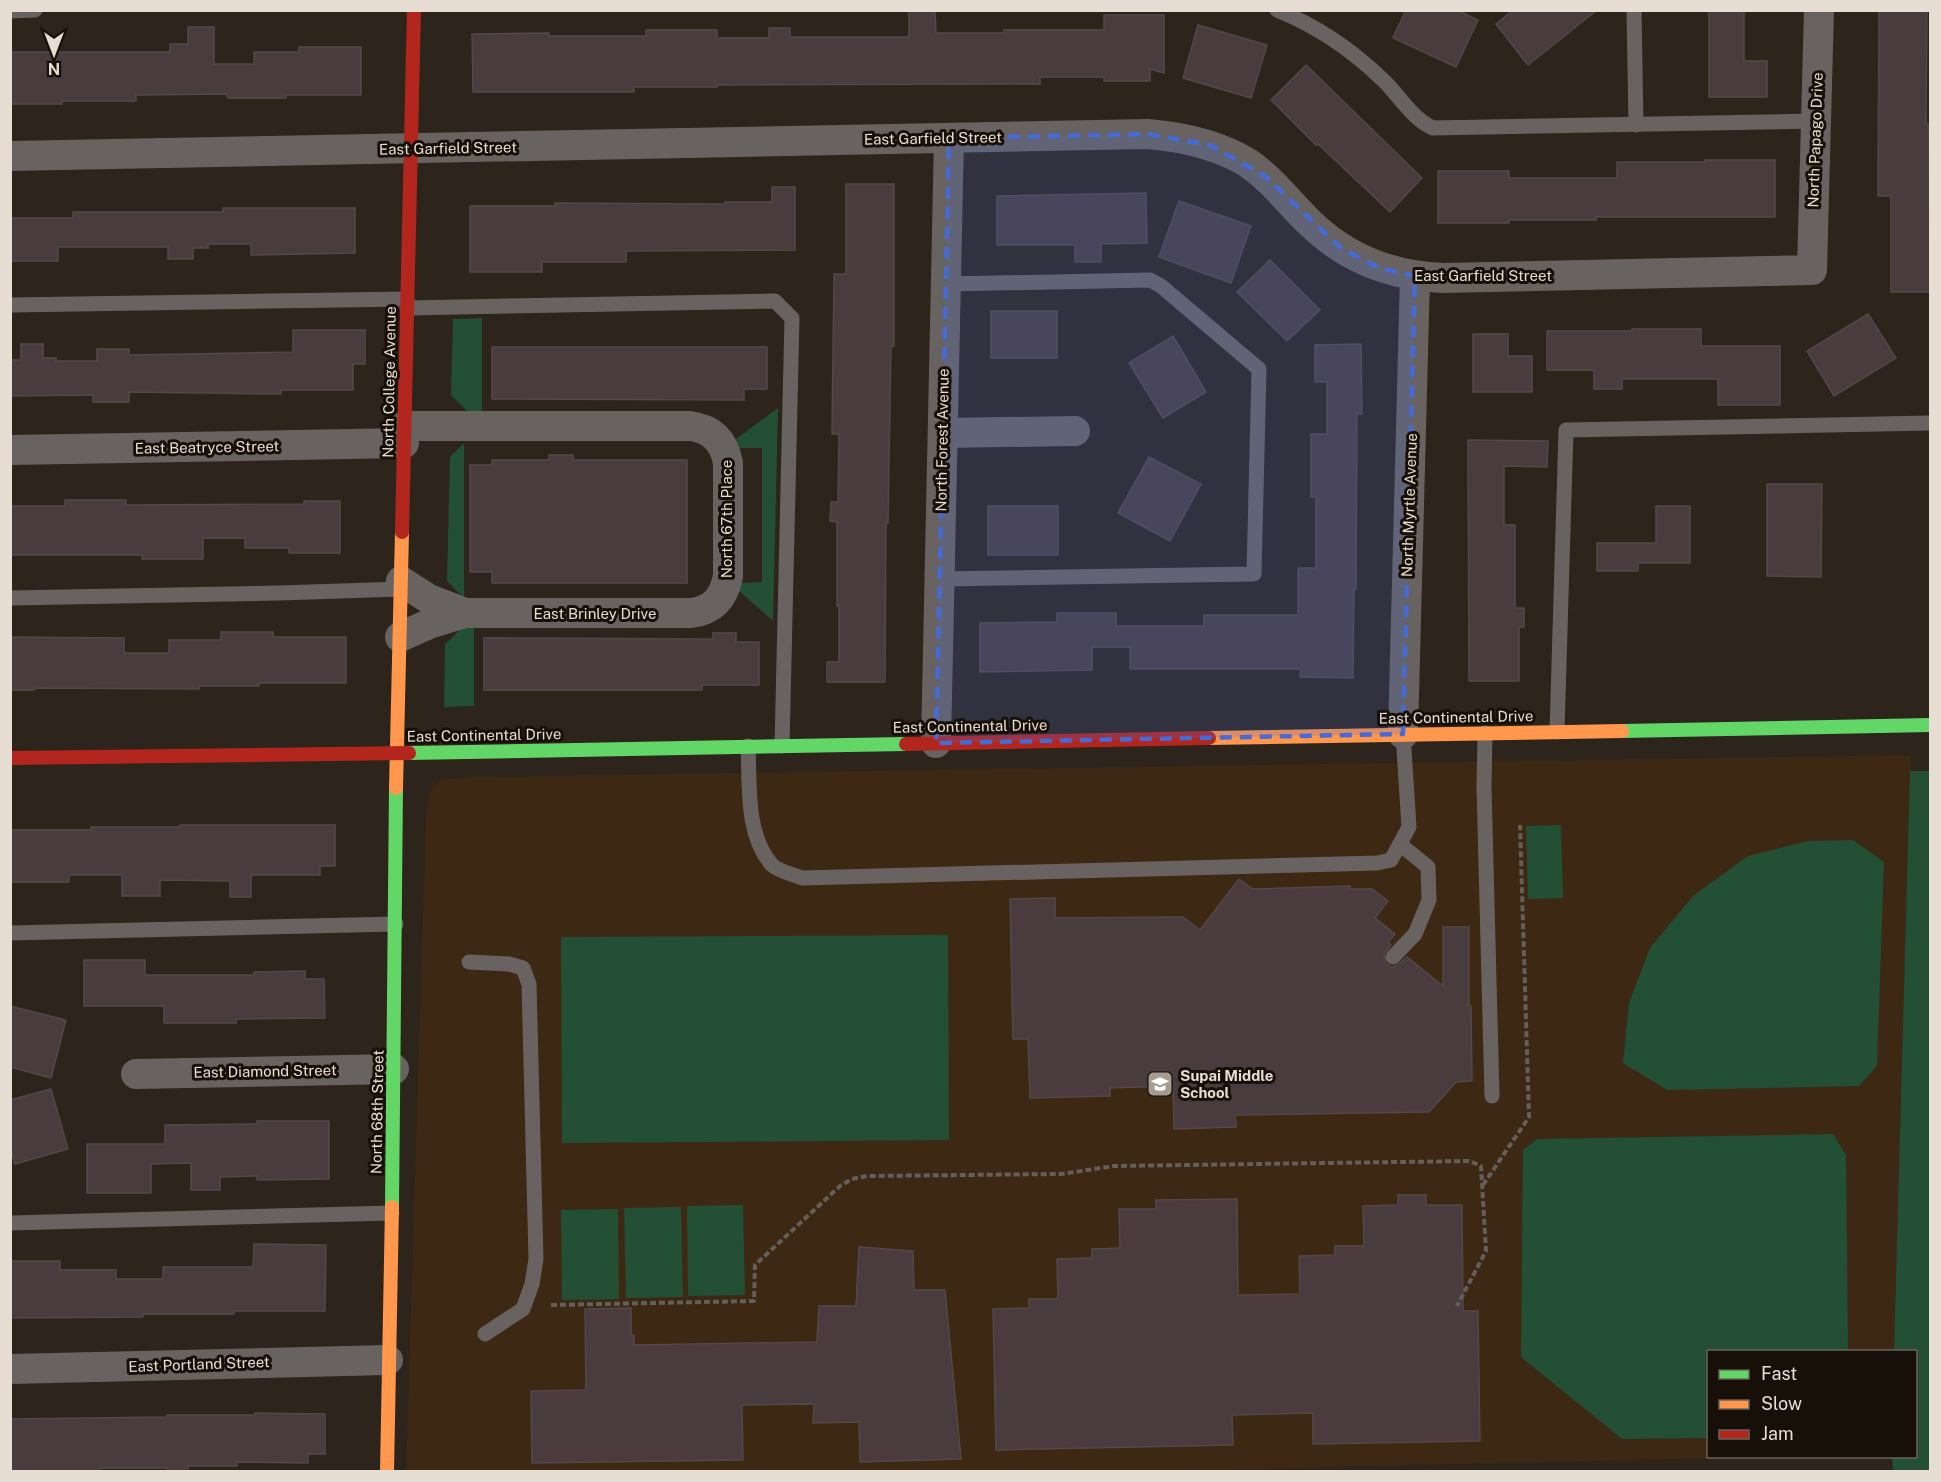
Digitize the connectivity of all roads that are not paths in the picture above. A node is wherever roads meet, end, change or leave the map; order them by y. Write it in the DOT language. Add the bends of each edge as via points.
graph roads {
  1 [pos="35,10"];
  2 [pos="414,10"];
  3 [pos="1277,10"];
  4 [pos="1634,10"];
  5 [pos="1819,10"];
  6 [pos="10,11"];
  7 [pos="1816,121"];
  8 [pos="1636,125"];
  9 [pos="949,138"];
  10 [pos="411,148"];
  11 [pos="10,156"];
  12 [pos="1812,270"];
  13 [pos="1415,276"];
  14 [pos="946,284"];
  15 [pos="408,304"];
  16 [pos="10,305"];
  17 [pos="1930,423"];
  18 [pos="1075,431"];
  19 [pos="943,433"];
  20 [pos="405,434"];
  21 [pos="721,441"];
  22 [pos="10,450"];
  23 [pos="939,579"];
  24 [pos="401,585"];
  25 [pos="10,598"];
  26 [pos="721,598"];
  27 [pos="465,613"];
  28 [pos="400,637"];
  29 [pos="1930,724"];
  30 [pos="1557,732"];
  31 [pos="1485,733"];
  32 [pos="1403,734"];
  33 [pos="936,743"];
  34 [pos="748,746"];
  35 [pos="782,746"];
  36 [pos="397,753"];
  37 [pos="10,758"];
  38 [pos="1401,845"];
  39 [pos="396,924"];
  40 [pos="10,933"];
  41 [pos="1393,957"];
  42 [pos="469,962"];
  43 [pos="394,1069"];
  44 [pos="136,1074"];
  45 [pos="1492,1096"];
  46 [pos="392,1213"];
  47 [pos="10,1223"];
  48 [pos="485,1334"];
  49 [pos="388,1360"];
  50 [pos="10,1369"];
  51 [pos="387,1472"];
  1 -- 6 [label="lane"];
  2 -- 10 [label="street, North College Avenue"];
  3 -- 8 [label="lane" via="1344,47 1394,90 1420,121 1433,128"];
  4 -- 8 [label="lane"];
  5 -- 7 [label="street, North Papago Drive"];
  7 -- 8 [label="lane"];
  7 -- 12 [label="street, North Papago Drive"];
  9 -- 10 [label="street, East Garfield Street"];
  9 -- 13 [label="street, East Garfield Street" via="1148,134 1200,142 1229,153 1265,176 1309,222 1342,249 1380,268"];
  9 -- 14 [label="street, North Forest Avenue"];
  10 -- 11 [label="street, East Garfield Street"];
  10 -- 15 [label="street, North College Avenue"];
  12 -- 13 [label="street, East Garfield Street"];
  13 -- 32 [label="street, North Myrtle Avenue"];
  14 -- 19 [label="street, North Forest Avenue"];
  14 -- 23 [label="lane" via="1150,280 1161,285 1259,369 1254,574"];
  15 -- 16 [label="lane"];
  15 -- 20 [label="street, North College Avenue"];
  15 -- 35 [label="lane" via="775,301 792,318"];
  17 -- 30 [label="lane" via="1566,430"];
  18 -- 19 [label="street"];
  19 -- 23 [label="street, North Forest Avenue"];
  20 -- 21 [label="street, East Beatryce Street" via="690,426 702,427"];
  20 -- 22 [label="street, East Beatryce Street"];
  20 -- 24 [label="street, North College Avenue"];
  21 -- 26 [label="street, North 67th Place" via="728,462 728,576"];
  23 -- 33 [label="street, North Forest Avenue"];
  24 -- 25 [label="lane" via="279,594"];
  24 -- 27 [label="street, East Brinley Drive"];
  24 -- 28 [label="street, North College Avenue"];
  26 -- 27 [label="street, East Brinley Drive" via="702,611 691,613"];
  27 -- 28 [label="street, East Brinley Drive"];
  28 -- 36 [label="street, North College Avenue"];
  29 -- 30 [label="street, East Continental Drive"];
  30 -- 31 [label="street, East Continental Drive"];
  31 -- 32 [label="street, East Continental Drive"];
  31 -- 45 [label="lane"];
  32 -- 33 [label="street, East Continental Drive"];
  32 -- 38 [label="lane" via="1409,827"];
  33 -- 35 [label="street, East Continental Drive"];
  34 -- 35 [label="street, East Continental Drive"];
  34 -- 36 [label="street, East Continental Drive"];
  34 -- 38 [label="lane" via="751,809 758,841 773,866 802,878 1377,863 1391,860"];
  36 -- 37 [label="street, East Continental Drive"];
  36 -- 39 [label="street, North 68th Street"];
  38 -- 41 [label="lane" via="1428,867 1429,900 1415,934"];
  39 -- 40 [label="lane"];
  39 -- 43 [label="street, North 68th Street"];
  42 -- 48 [label="lane" via="523,968 530,984 536,1259 522,1309"];
  43 -- 44 [label="street, East Diamond Street"];
  43 -- 46 [label="street, North 68th Street"];
  46 -- 47 [label="lane"];
  46 -- 49 [label="street, North 68th Street"];
  49 -- 50 [label="street, East Portland Street"];
  49 -- 51 [label="street, North 68th Street"];
}
